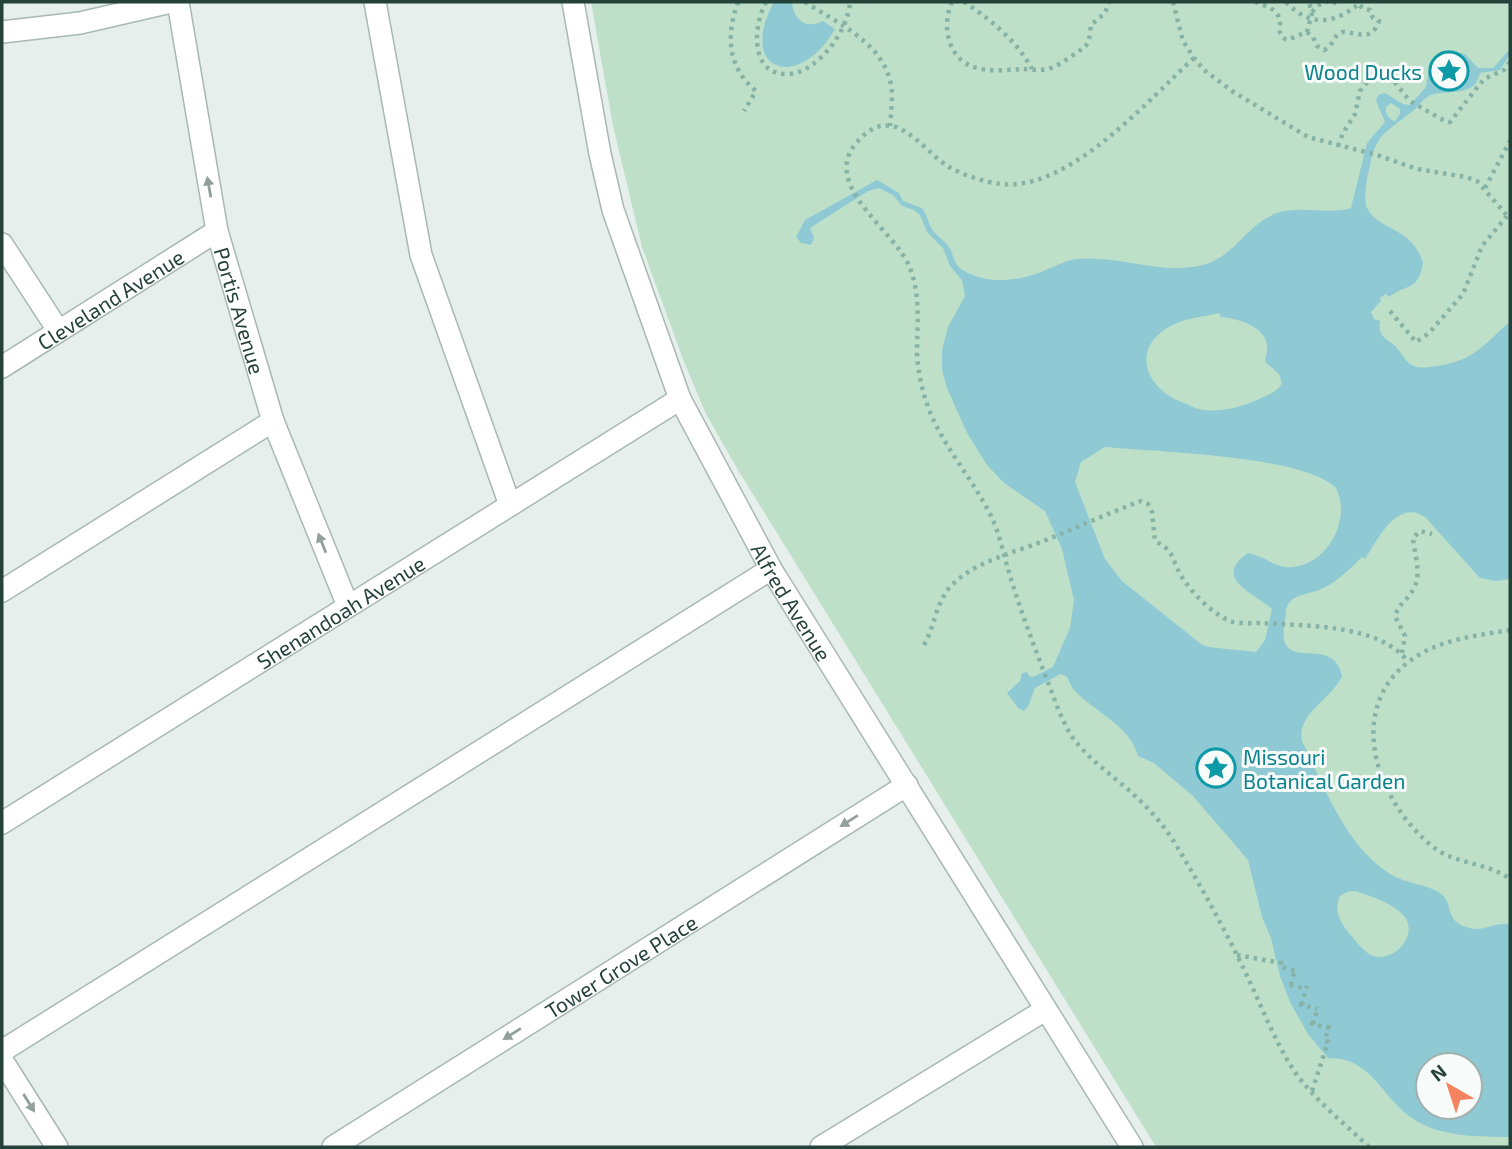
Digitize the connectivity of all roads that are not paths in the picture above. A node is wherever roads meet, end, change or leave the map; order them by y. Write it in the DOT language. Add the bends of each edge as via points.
graph roads {
  1 [pos="171,2"];
  2 [pos="178,2"];
  3 [pos="375,2"];
  4 [pos="573,2"];
  5 [pos="2,32"];
  6 [pos="217,231"];
  7 [pos="2,244"];
  8 [pos="58,330"];
  9 [pos="4,361"];
  10 [pos="680,399"];
  11 [pos="273,421"];
  12 [pos="510,505"];
  13 [pos="771,569"];
  14 [pos="2,591"];
  15 [pos="348,606"];
  16 [pos="907,785"];
  17 [pos="2,822"];
  18 [pos="1045,1010"];
  19 [pos="2,1051"];
  20 [pos="2,1060"];
  21 [pos="849,1140"];
  22 [pos="57,1147"];
  23 [pos="333,1147"];
  24 [pos="821,1147"];
  25 [pos="1132,1147"];
  1 -- 5 [label="street" via="80,23"];
  6 -- 2 [label="street, Portis Avenue, one-way"];
  3 -- 12 [label="street" via="421,255"];
  4 -- 10 [label="street, Alfred Avenue" via="612,210"];
  6 -- 8 [label="street, Cleveland Avenue"];
  6 -- 11 [label="street, Portis Avenue"];
  7 -- 8 [label="street"];
  8 -- 9 [label="street, Cleveland Avenue"];
  10 -- 12 [label="street, Shenandoah Avenue"];
  10 -- 13 [label="street, Alfred Avenue"];
  11 -- 14 [label="street"];
  15 -- 11 [label="street, Portis Avenue, one-way"];
  12 -- 15 [label="street, Shenandoah Avenue"];
  13 -- 16 [label="street, Alfred Avenue"];
  13 -- 19 [label="street"];
  15 -- 17 [label="street, Shenandoah Avenue"];
  16 -- 18 [label="street, Alfred Avenue"];
  16 -- 23 [label="street, Tower Grove Place, one-way"];
  18 -- 21 [label="street"];
  18 -- 25 [label="street, Alfred Avenue"];
  20 -- 22 [label="street, one-way"];
  21 -- 24 [label="street"];
}
